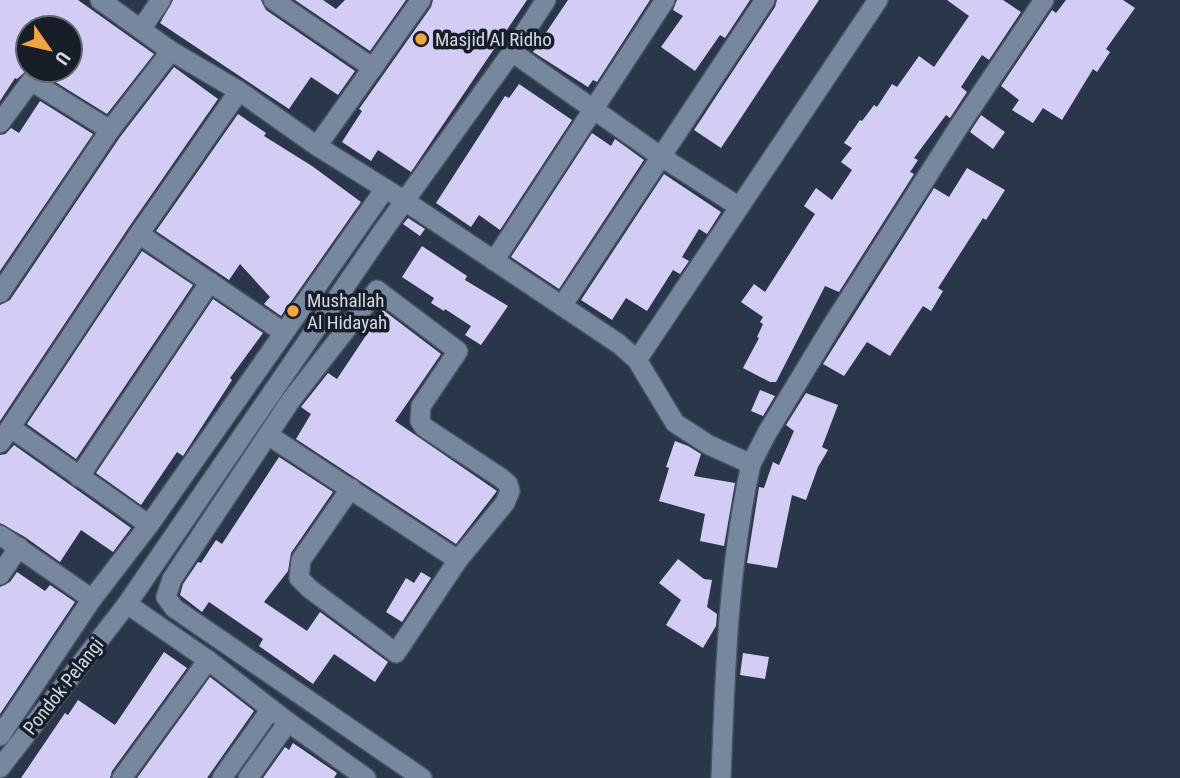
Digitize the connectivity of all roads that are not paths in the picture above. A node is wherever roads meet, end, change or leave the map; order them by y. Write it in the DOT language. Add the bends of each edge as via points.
graph roads {
  1 [pos="100,0"];
  2 [pos="160,0"];
  3 [pos="274,0"];
  4 [pos="421,0"];
  5 [pos="546,0"];
  6 [pos="665,0"];
  7 [pos="765,0"];
  8 [pos="878,0"];
  9 [pos="1036,2"];
  10 [pos="141,29"];
  11 [pos="171,51"];
  12 [pos="512,52"];
  13 [pos="373,68"];
  14 [pos="239,91"];
  15 [pos="594,110"];
  16 [pos="0,123"];
  17 [pos="110,130"];
  18 [pos="317,146"];
  19 [pos="660,156"];
  20 [pos="385,188"];
  21 [pos="405,201"];
  22 [pos="738,206"];
  23 [pos="139,234"];
  24 [pos="494,261"];
  25 [pos="210,282"];
  26 [pos="0,293"];
  27 [pos="562,306"];
  28 [pos="283,332"];
  29 [pos="637,360"];
  30 [pos="283,395"];
  31 [pos="6,435"];
  32 [pos="268,435"];
  33 [pos="751,464"];
  34 [pos="79,477"];
  35 [pos="351,488"];
  36 [pos="149,525"];
  37 [pos="0,535"];
  38 [pos="19,547"];
  39 [pos="458,561"];
  40 [pos="0,575"];
  41 [pos="94,596"];
  42 [pos="124,607"];
  43 [pos="208,660"];
  44 [pos="271,709"];
  45 [pos="288,722"];
  46 [pos="0,736"];
  47 [pos="0,768"];
  48 [pos="357,776"];
  49 [pos="122,778"];
  50 [pos="222,778"];
  51 [pos="248,778"];
  52 [pos="422,778"];
  53 [pos="721,778"];
  1 -- 10 [label="street"];
  2 -- 10 [label="street"];
  3 -- 13 [label="street"];
  4 -- 13 [label="street"];
  5 -- 12 [label="street"];
  6 -- 15 [label="street"];
  7 -- 19 [label="street"];
  8 -- 22 [label="street"];
  9 -- 33 [label="street" via="833,324"];
  10 -- 11 [label="street"];
  11 -- 14 [label="street"];
  11 -- 17 [label="street"];
  12 -- 15 [label="street"];
  12 -- 21 [label="street"];
  13 -- 18 [label="street"];
  14 -- 18 [label="street"];
  14 -- 23 [label="street"];
  15 -- 19 [label="street"];
  15 -- 24 [label="street"];
  16 -- 17 [label="street" via="31,81"];
  17 -- 26 [label="street"];
  18 -- 20 [label="street"];
  19 -- 22 [label="street"];
  19 -- 27 [label="street"];
  20 -- 21 [label="street"];
  20 -- 28 [label="street"];
  21 -- 24 [label="street"];
  21 -- 30 [label="street"];
  22 -- 29 [label="street"];
  23 -- 25 [label="street"];
  23 -- 31 [label="street"];
  24 -- 27 [label="street"];
  25 -- 28 [label="street"];
  25 -- 34 [label="street"];
  27 -- 29 [label="street"];
  28 -- 36 [label="street"];
  29 -- 33 [label="street" via="675,423"];
  30 -- 32 [label="street"];
  30 -- 39 [label="street" via="377,290 458,351 421,406 420,421 501,478 510,491"];
  30 -- 42 [label="street, Pondok Pelangi"];
  31 -- 34 [label="street"];
  32 -- 35 [label="street"];
  32 -- 52 [label="street" via="172,579 166,597"];
  33 -- 53 [label="street" via="727,626"];
  34 -- 36 [label="street"];
  35 -- 39 [label="street"];
  35 -- 39 [label="street" via="301,561 299,578 396,653"];
  36 -- 41 [label="street"];
  37 -- 38 [label="street"];
  38 -- 40 [label="street"];
  38 -- 41 [label="street"];
  41 -- 42 [label="street"];
  41 -- 46 [label="street"];
  42 -- 43 [label="street"];
  42 -- 47 [label="street, Pondok Pelangi"];
  43 -- 44 [label="street"];
  43 -- 49 [label="street"];
  44 -- 45 [label="street"];
  44 -- 50 [label="street"];
  45 -- 48 [label="street"];
  45 -- 51 [label="street"];
}
